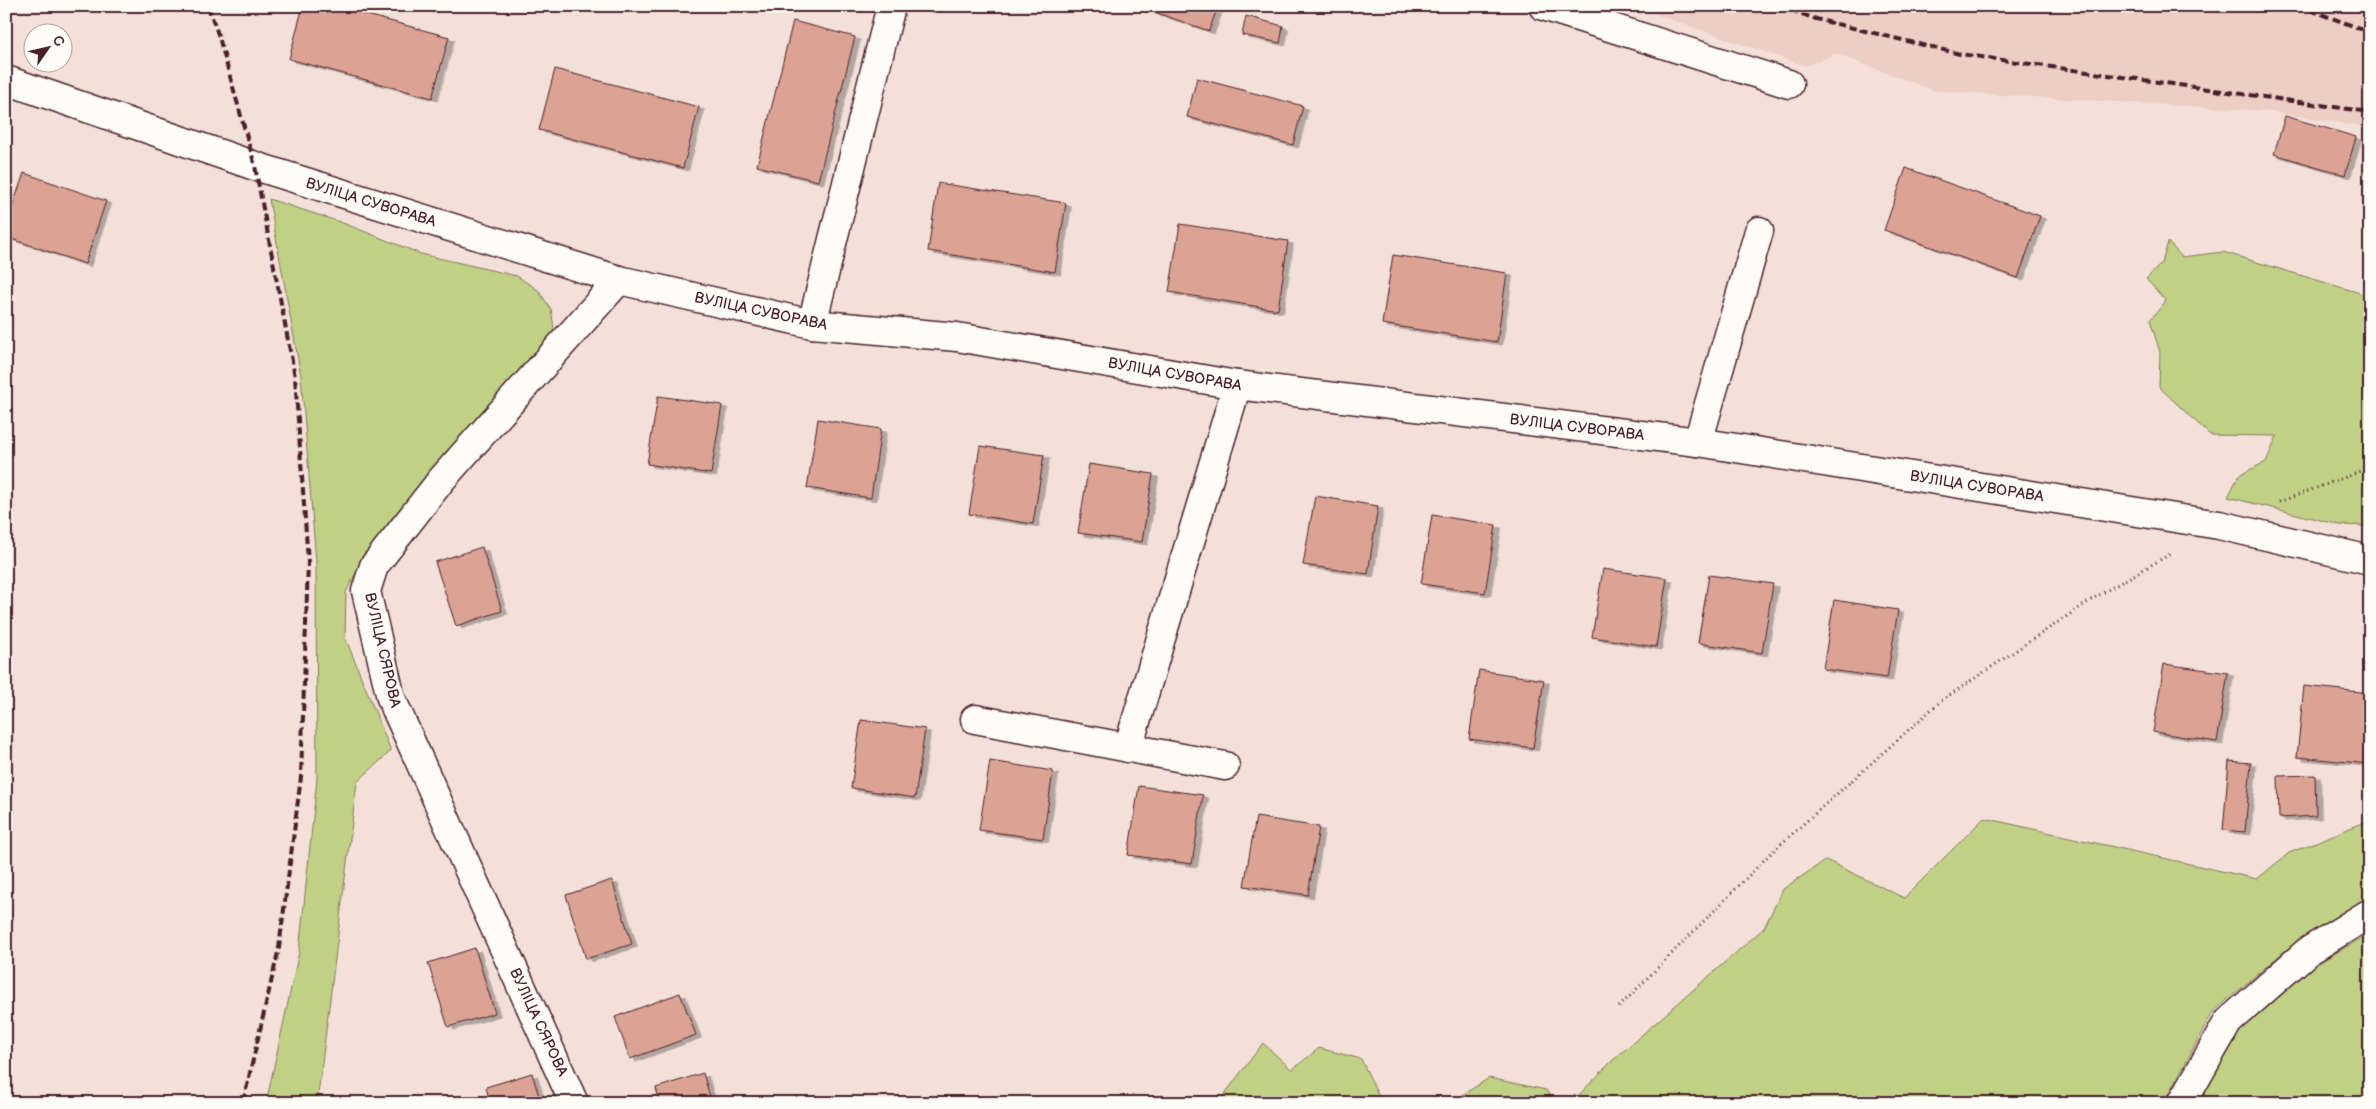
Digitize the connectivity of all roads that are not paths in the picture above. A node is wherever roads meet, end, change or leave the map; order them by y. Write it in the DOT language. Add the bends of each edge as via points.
graph roads {
  1 [pos="892,6"];
  2 [pos="1542,6"];
  3 [pos="6,80"];
  4 [pos="1789,84"];
  5 [pos="1759,231"];
  6 [pos="619,280"];
  7 [pos="812,324"];
  8 [pos="1237,385"];
  9 [pos="1698,442"];
  10 [pos="2370,560"];
  11 [pos="975,719"];
  12 [pos="1128,748"];
  13 [pos="1225,766"];
  14 [pos="2370,913"];
  15 [pos="574,1103"];
  16 [pos="2182,1103"];
  1 -- 7 [label="street"];
  2 -- 4 [label="street"];
  3 -- 6 [label="street, ВУЛІЦА СУВОРАВА" via="255,166"];
  5 -- 9 [label="street"];
  6 -- 7 [label="street, ВУЛІЦА СУВОРАВА"];
  6 -- 15 [label="street, ВУЛІЦА СЯРОВА" via="442,480 374,566 366,591 391,698"];
  7 -- 8 [label="street, ВУЛІЦА СУВОРАВА" via="957,337"];
  8 -- 9 [label="street, ВУЛІЦА СУВОРАВА"];
  8 -- 12 [label="street"];
  9 -- 10 [label="street, ВУЛІЦА СУВОРАВА" via="2219,525"];
  11 -- 12 [label="street"];
  12 -- 13 [label="street"];
  14 -- 16 [label="street" via="2306,952 2228,1022"];
}
